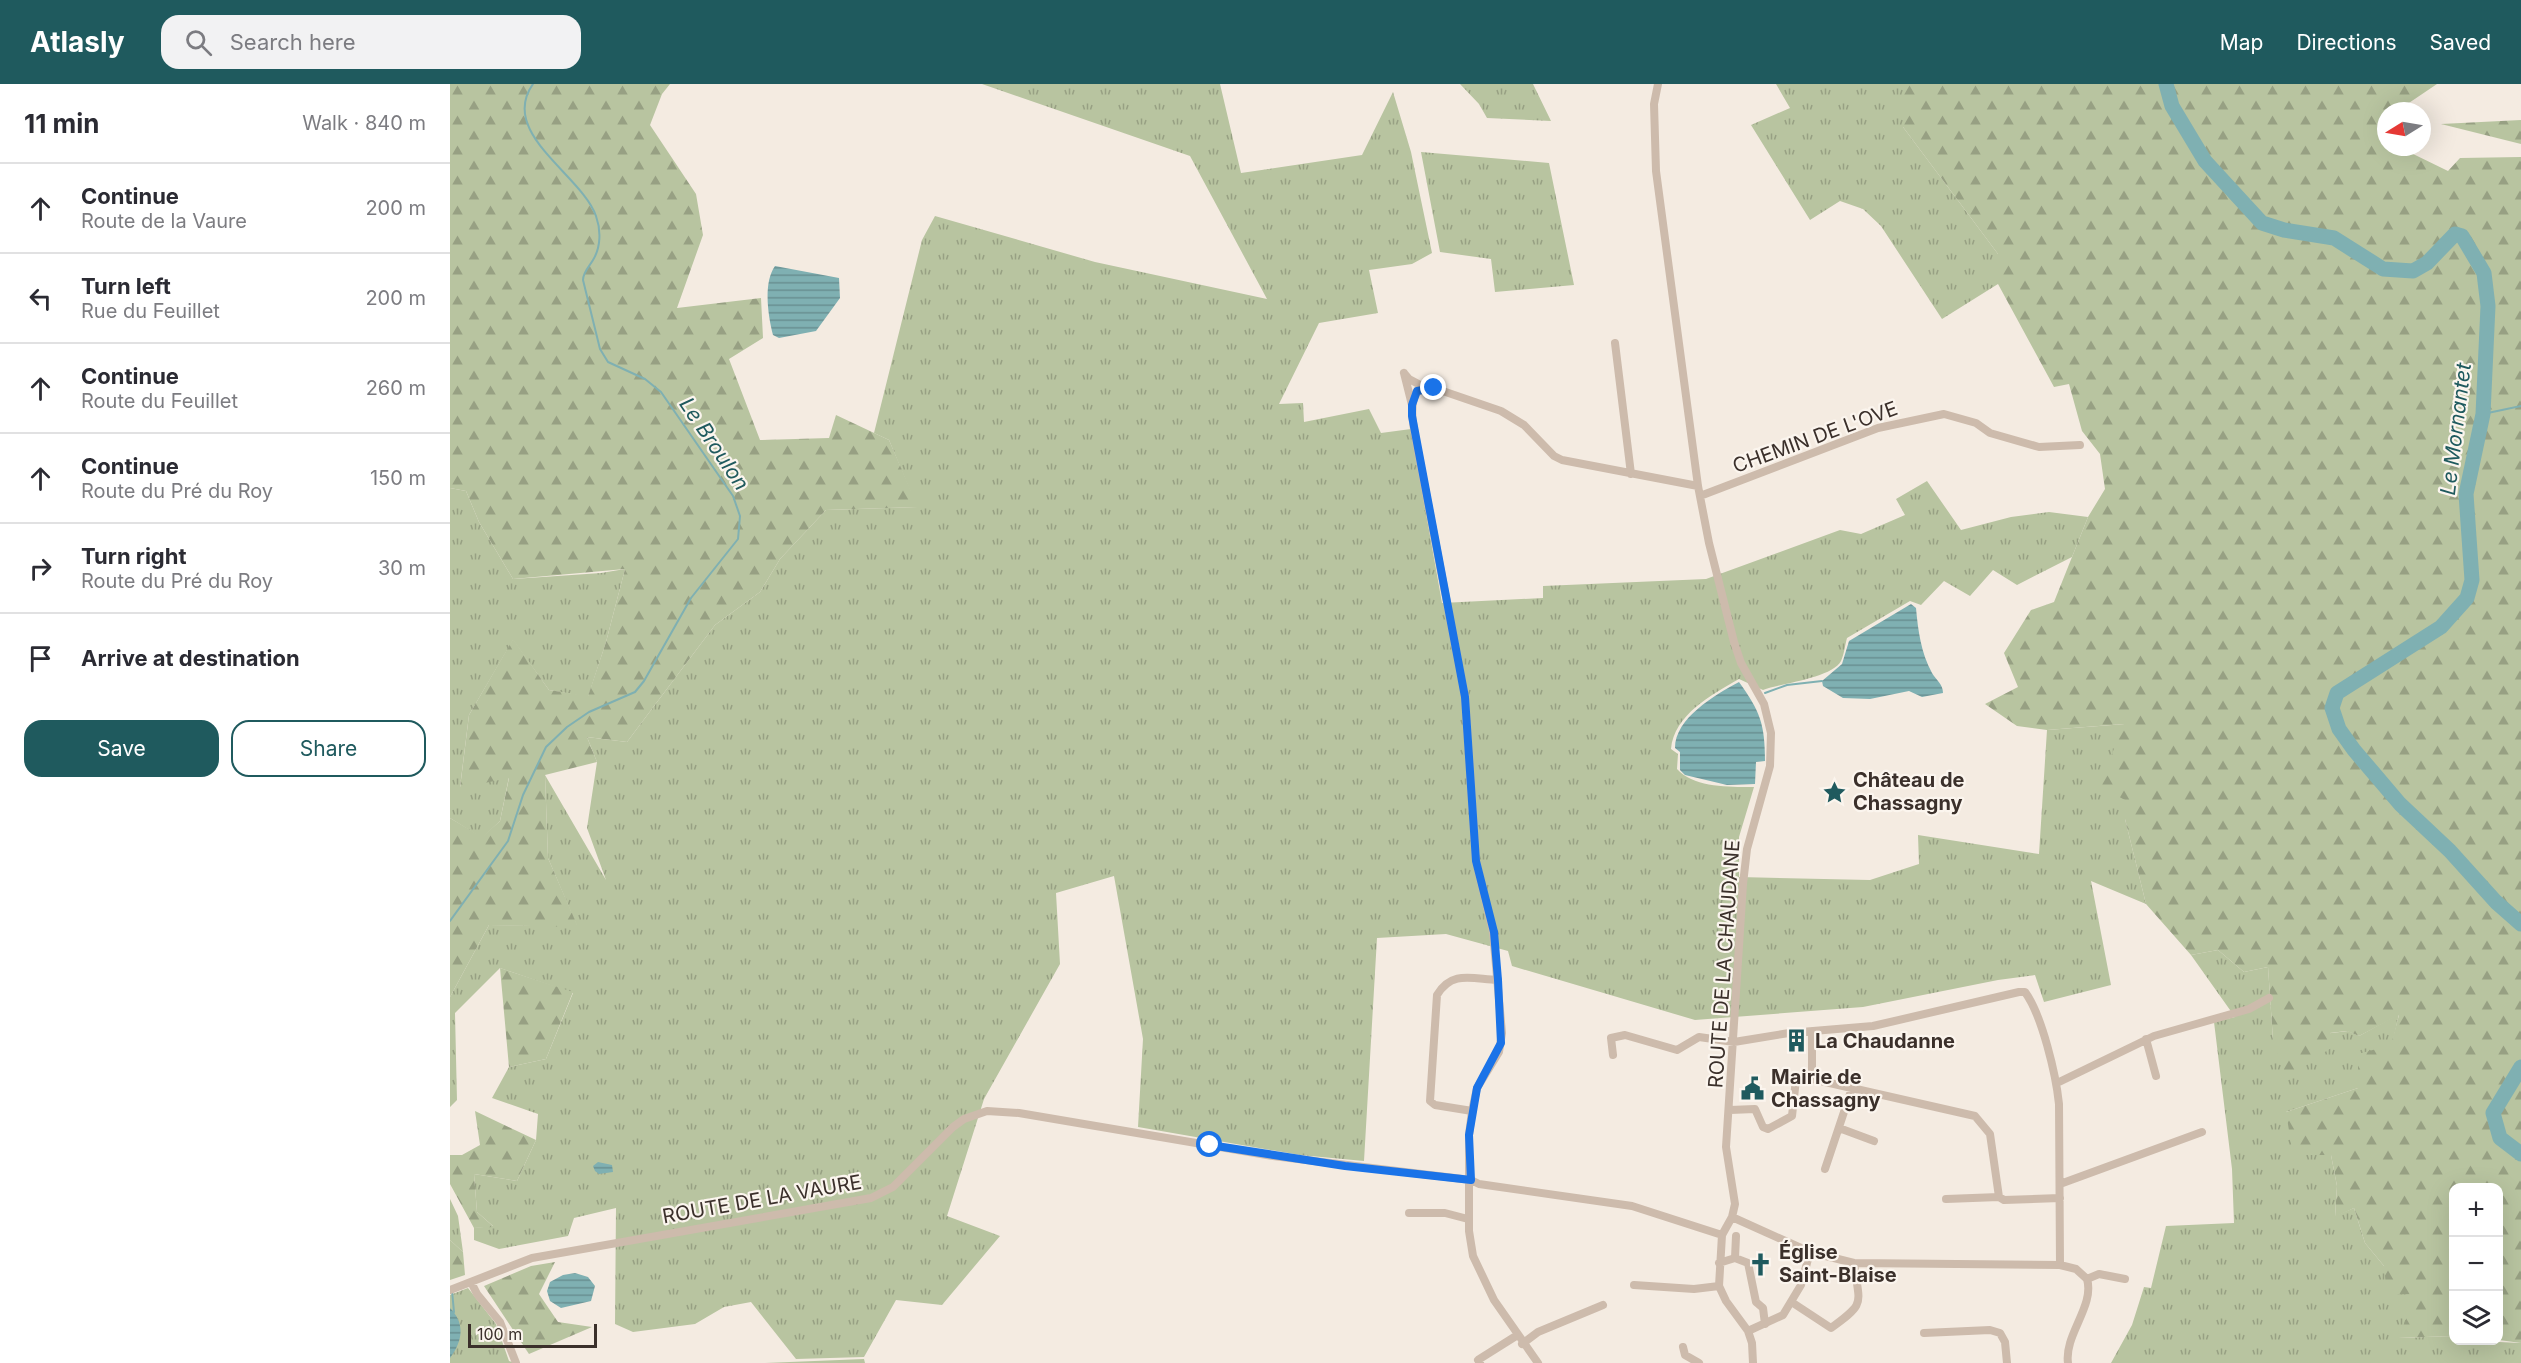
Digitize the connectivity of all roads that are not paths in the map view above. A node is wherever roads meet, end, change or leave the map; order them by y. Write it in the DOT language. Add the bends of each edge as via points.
graph roads {
  1 [pos="1658,84"];
  2 [pos="1615,343"];
  3 [pos="1426,388"];
  4 [pos="1412,405"];
  5 [pos="2080,445"];
  6 [pos="1631,474"];
  7 [pos="1698,486"];
  8 [pos="1700,496"];
  9 [pos="1498,980"];
  10 [pos="2269,998"];
  11 [pos="1812,1032"];
  12 [pos="2146,1039"];
  13 [pos="1734,1042"];
  14 [pos="1613,1055"];
  15 [pos="2157,1076"];
  16 [pos="1812,1079"];
  17 [pos="2057,1083"];
  18 [pos="1852,1088"];
  19 [pos="1730,1110"];
  20 [pos="1472,1111"];
  21 [pos="1839,1128"];
  22 [pos="2202,1132"];
  23 [pos="1874,1141"];
  24 [pos="1825,1169"];
  25 [pos="1471,1180"];
  26 [pos="2060,1184"];
  27 [pos="1999,1197"];
  28 [pos="2060,1198"];
  29 [pos="1946,1199"];
  30 [pos="1409,1213"];
  31 [pos="1732,1217"];
  32 [pos="1468,1219"];
  33 [pos="1722,1234"];
  34 [pos="1736,1236"];
  35 [pos="1810,1252"];
  36 [pos="1735,1258"];
  37 [pos="1719,1263"];
  38 [pos="1854,1263"];
  39 [pos="2061,1266"];
  40 [pos="2087,1279"];
  41 [pos="2125,1279"];
  42 [pos="471,1282"];
  43 [pos="1634,1285"];
  44 [pos="1719,1287"];
  45 [pos="453,1289"];
  46 [pos="1793,1303"];
  47 [pos="1603,1305"];
  48 [pos="1765,1324"];
  49 [pos="1748,1331"];
  50 [pos="1924,1333"];
  51 [pos="1516,1336"];
  52 [pos="1522,1344"];
  53 [pos="1683,1347"];
  54 [pos="1476,1362"];
  55 [pos="516,1363"];
  56 [pos="1538,1363"];
  57 [pos="1699,1363"];
  58 [pos="1753,1363"];
  59 [pos="2007,1363"];
  60 [pos="2068,1363"];
  1 -- 7 [label="street, ROUTE DE LA CHAUDANE" via="1654,104 1656,171"];
  2 -- 6 [label="street"];
  3 -- 4 [label="street" via="1417,391"];
  3 -- 4 [label="street" via="1404,373"];
  3 -- 6 [label="street" via="1513,417 1562,460"];
  4 -- 9 [label="street" via="1465,697 1476,861 1494,932"];
  5 -- 8 [label="street, CHEMIN DE L'OVE" via="2039,447 1944,414 1878,428"];
  6 -- 7 [label="street"];
  7 -- 8 [label="street, ROUTE DE LA CHAUDANE"];
  8 -- 13 [label="street, ROUTE DE LA CHAUDANE" via="1734,642 1764,704 1772,733 1770,766 1747,849"];
  9 -- 20 [label="street" via="1501,1043 1477,1088"];
  9 -- 20 [label="street" via="1453,978 1437,995 1430,1101"];
  10 -- 12 [label="street" via="2249,1009"];
  11 -- 13 [label="street"];
  11 -- 16 [label="street"];
  11 -- 17 [label="street" via="1873,1026 2025,992"];
  12 -- 15 [label="street"];
  12 -- 17 [label="street"];
  13 -- 14 [label="street" via="1700,1036 1677,1050 1625,1035 1611,1038"];
  13 -- 19 [label="street, ROUTE DE LA CHAUDANE"];
  16 -- 18 [label="street"];
  16 -- 19 [label="street" via="1796,1079 1792,1116 1768,1129 1755,1109"];
  17 -- 26 [label="street"];
  18 -- 21 [label="street"];
  18 -- 27 [label="street" via="1975,1116 1990,1134"];
  19 -- 31 [label="street, ROUTE DE LA CHAUDANE" via="1726,1151 1735,1204"];
  20 -- 25 [label="street"];
  21 -- 23 [label="street"];
  21 -- 24 [label="street"];
  22 -- 26 [label="street"];
  25 -- 32 [label="street"];
  25 -- 33 [label="street, ROUTE DE LA VAURE" via="1632,1206"];
  25 -- 42 [label="street, ROUTE DE LA VAURE" via="1314,1162 987,1111 953,1126 893,1187 871,1198 532,1258"];
  26 -- 28 [label="street"];
  27 -- 28 [label="street"];
  27 -- 29 [label="street"];
  28 -- 39 [label="street"];
  30 -- 32 [label="street" via="1445,1213"];
  31 -- 33 [label="street"];
  31 -- 35 [label="street"];
  32 -- 51 [label="street" via="1479,1272"];
  33 -- 37 [label="street"];
  34 -- 36 [label="street"];
  35 -- 38 [label="street"];
  35 -- 46 [label="street"];
  36 -- 37 [label="street"];
  36 -- 48 [label="street" via="1748,1263"];
  37 -- 44 [label="street"];
  38 -- 39 [label="street"];
  38 -- 46 [label="street" via="1859,1304 1831,1328"];
  39 -- 40 [label="street" via="2076,1269"];
  40 -- 41 [label="street" via="2099,1274"];
  40 -- 60 [label="street" via="2088,1291 2067,1353"];
  42 -- 45 [label="street, ROUTE DE LA VAURE"];
  42 -- 55 [label="street" via="500,1322"];
  43 -- 44 [label="street"];
  44 -- 49 [label="street"];
  46 -- 48 [label="street" via="1783,1316"];
  47 -- 52 [label="street" via="1538,1332"];
  48 -- 49 [label="street"];
  49 -- 58 [label="street"];
  50 -- 59 [label="street" via="2000,1333"];
  51 -- 52 [label="street"];
  51 -- 54 [label="street"];
  52 -- 56 [label="street"];
  53 -- 57 [label="street" via="1685,1355"];
}
